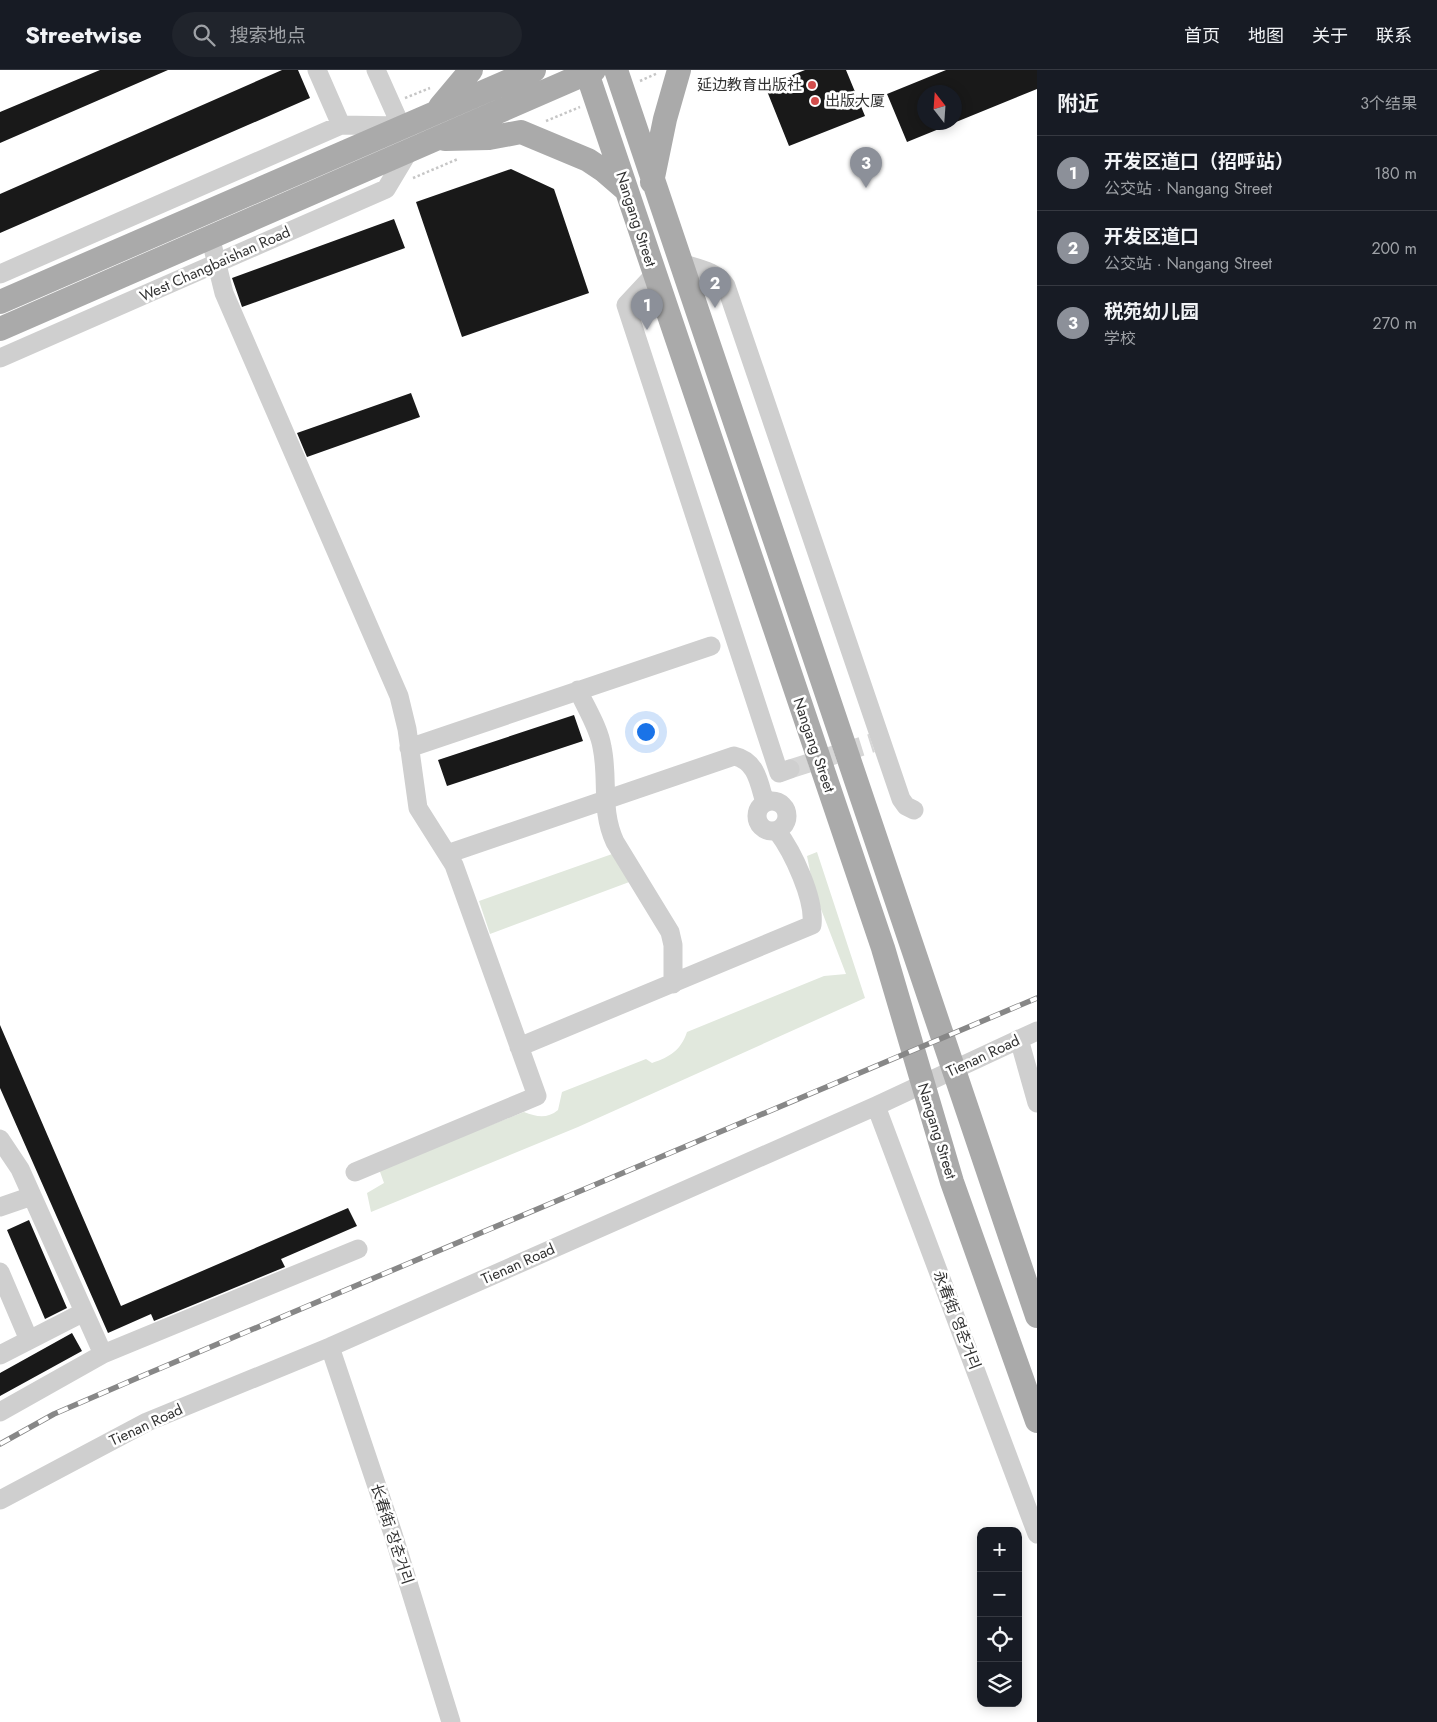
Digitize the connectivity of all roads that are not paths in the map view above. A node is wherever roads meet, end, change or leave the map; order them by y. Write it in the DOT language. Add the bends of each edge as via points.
graph roads {
  1 [pos="317,70"];
  2 [pos="376,70"];
  3 [pos="471,70"];
  4 [pos="534,70"];
  5 [pos="616,70"];
  6 [pos="679,70"];
  7 [pos="589,71"];
  8 [pos="437,111"];
  9 [pos="341,125"];
  10 [pos="401,126"];
  11 [pos="421,144"];
  12 [pos="652,182"];
  13 [pos="626,190"];
  14 [pos="210,236"];
  15 [pos="681,263"];
  16 [pos="216,264"];
  17 [pos="0,274"];
  18 [pos="654,275"];
  19 [pos="0,302"];
  20 [pos="0,329"];
  21 [pos="0,358"];
  22 [pos="712,646"];
  23 [pos="578,690"];
  24 [pos="409,748"];
  25 [pos="790,770"];
  26 [pos="605,800"];
  27 [pos="914,810"];
  28 [pos="447,854"];
  29 [pos="673,984"];
  30 [pos="1037,1031"];
  31 [pos="1019,1039"];
  32 [pos="519,1047"];
  33 [pos="1037,1103"];
  34 [pos="876,1106"];
  35 [pos="0,1139"];
  36 [pos="355,1172"];
  37 [pos="32,1196"];
  38 [pos="0,1207"];
  39 [pos="358,1249"];
  40 [pos="1,1276"];
  41 [pos="84,1312"];
  42 [pos="1037,1316"];
  43 [pos="29,1340"];
  44 [pos="330,1347"];
  45 [pos="103,1354"];
  46 [pos="0,1355"];
  47 [pos="0,1412"];
  48 [pos="1037,1421"];
  49 [pos="0,1500"];
  50 [pos="1037,1534"];
  51 [pos="451,1722"];
  1 -- 9 [label="street"];
  2 -- 10 [label="street"];
  3 -- 8 [label="main road"];
  4 -- 8 [label="main road"];
  5 -- 12 [label="main road, Nangang Street"];
  6 -- 12 [label="main road"];
  7 -- 11 [label="main road, West Changbaishan Road"];
  7 -- 13 [label="main road, Nangang Street"];
  8 -- 10 [label="main road"];
  9 -- 10 [label="street"];
  9 -- 17 [label="street"];
  10 -- 19 [label="main road"];
  11 -- 13 [label="main road" via="521,132 588,160"];
  11 -- 14 [label="main road, West Changbaishan Road"];
  11 -- 16 [label="street, West Changbaishan Road" via="386,189"];
  12 -- 15 [label="main road, Nangang Street"];
  13 -- 18 [label="main road, Nangang Street"];
  14 -- 16 [label="street"];
  14 -- 20 [label="main road, West Changbaishan Road"];
  15 -- 27 [label="street" via="713,274 726,286 877,741 901,799"];
  15 -- 42 [label="main road, Nangang Street"];
  16 -- 21 [label="street, West Changbaishan Road"];
  16 -- 24 [label="street" via="224,293 399,696"];
  18 -- 25 [label="street" via="626,305 779,773"];
  18 -- 48 [label="main road, Nangang Street" via="883,948 952,1182"];
  22 -- 23 [label="street"];
  23 -- 24 [label="street"];
  23 -- 26 [label="street" via="602,745"];
  24 -- 28 [label="street" via="418,808"];
  26 -- 28 [label="street"];
  26 -- 29 [label="street" via="605,816 615,842 670,932"];
  26 -- 29 [label="street" via="734,756 750,763 756,772 765,803 775,802 786,811 784,824 777,831 799,867 813,917 812,925"];
  28 -- 32 [label="street" via="454,865"];
  29 -- 32 [label="street"];
  30 -- 31 [label="street, Tienan Road"];
  31 -- 33 [label="street"];
  31 -- 34 [label="street, Tienan Road"];
  32 -- 36 [label="street" via="536,1096"];
  34 -- 44 [label="street, Tienan Road"];
  34 -- 50 [label="street, 永春街 영춘거리"];
  35 -- 37 [label="street" via="20,1169"];
  37 -- 38 [label="street"];
  37 -- 41 [label="street"];
  39 -- 45 [label="street"];
  40 -- 43 [label="street"];
  41 -- 43 [label="street"];
  41 -- 45 [label="street"];
  43 -- 46 [label="street"];
  44 -- 49 [label="street, Tienan Road" via="147,1422"];
  44 -- 51 [label="street, 长春街 장춘거리" via="393,1534"];
  45 -- 47 [label="street"];
}
